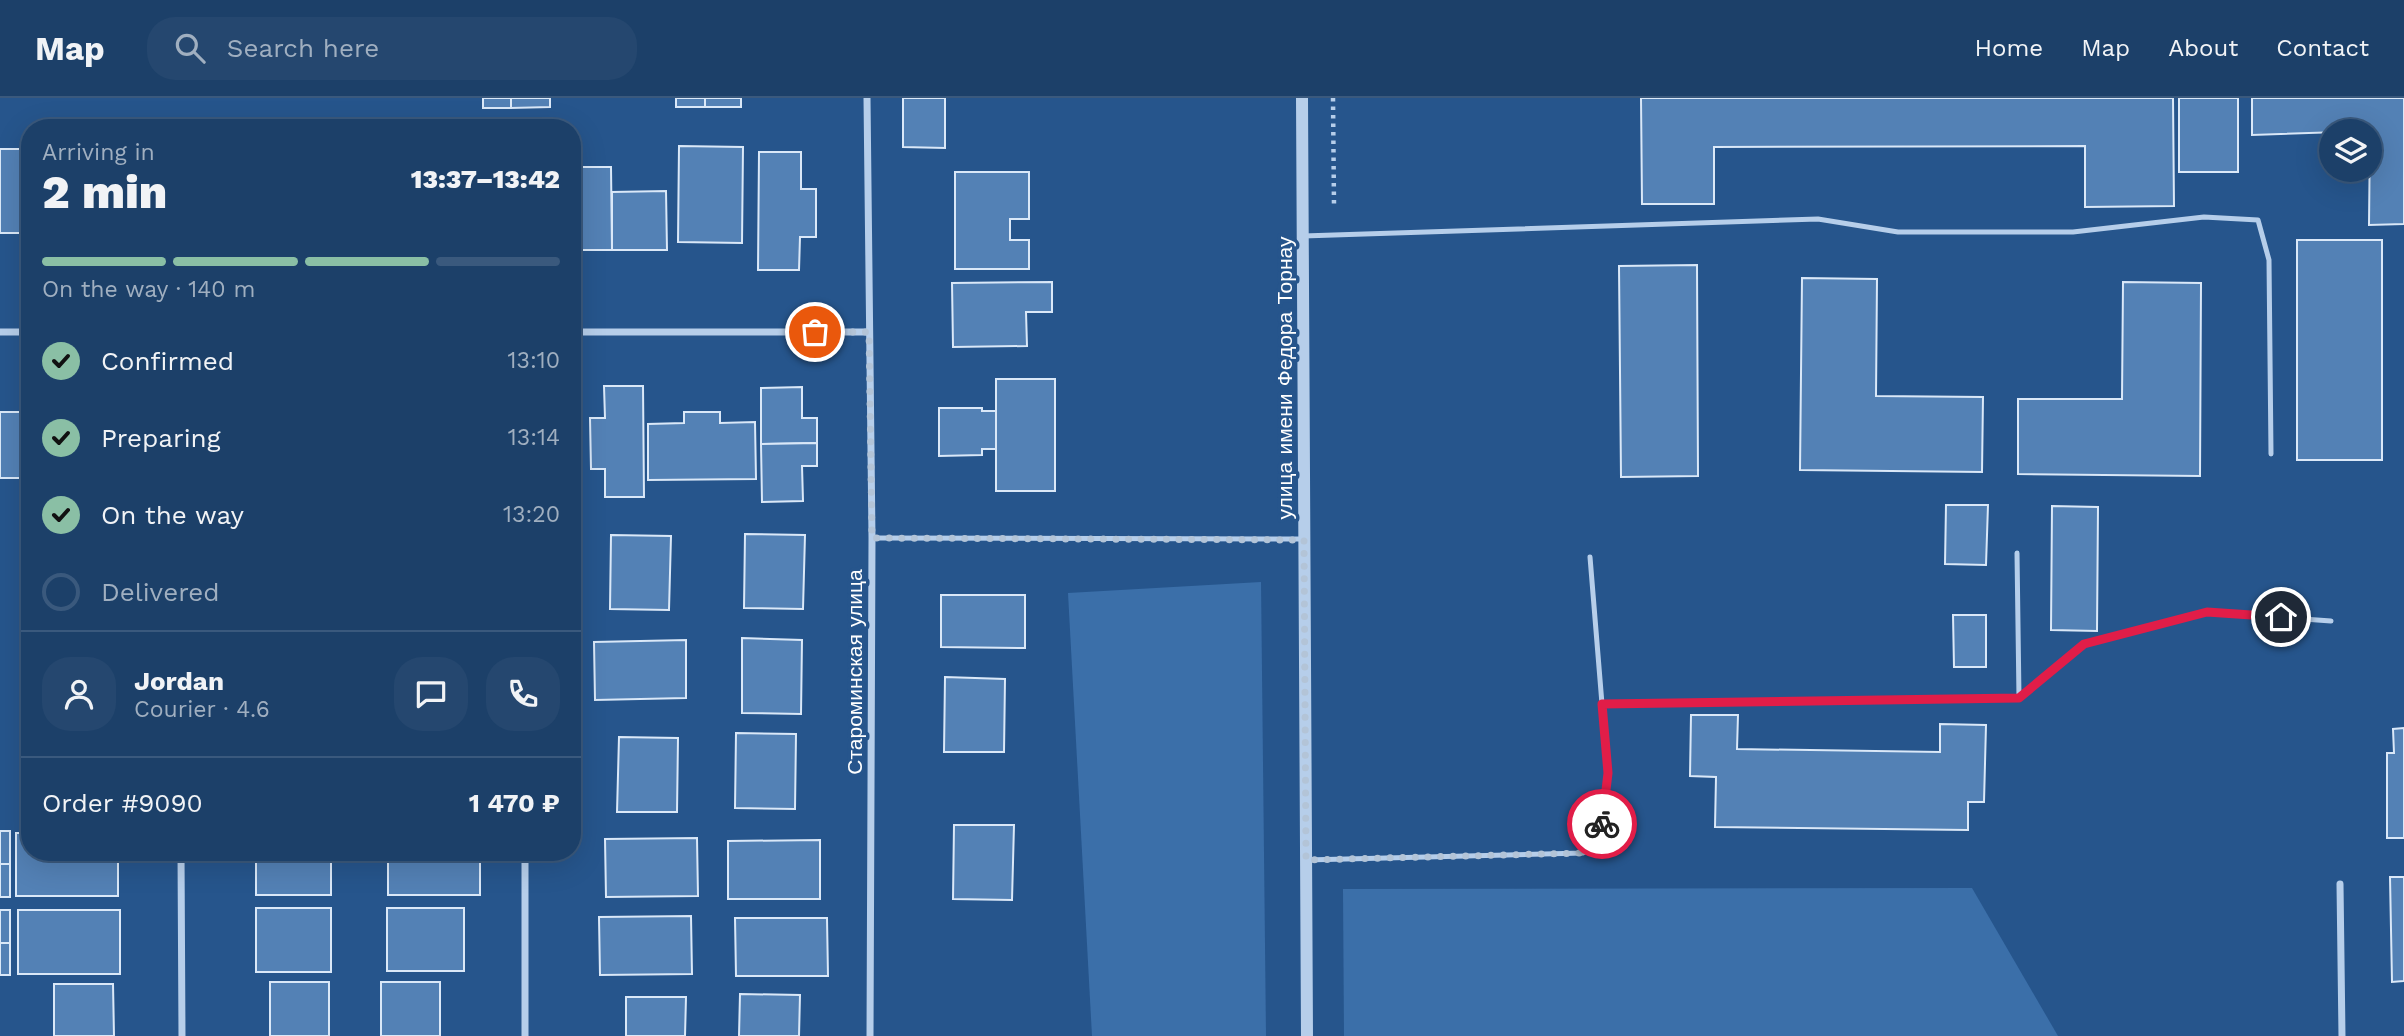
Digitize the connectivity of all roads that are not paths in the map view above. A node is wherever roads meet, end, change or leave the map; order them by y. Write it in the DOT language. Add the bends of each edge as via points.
graph roads {
  1 [pos="867,98"];
  2 [pos="1302,98"];
  3 [pos="1303,236"];
  4 [pos="0,332"];
  5 [pos="21,332"];
  6 [pos="581,332"];
  7 [pos="869,332"];
  8 [pos="2271,454"];
  9 [pos="872,538"];
  10 [pos="1304,540"];
  11 [pos="2017,553"];
  12 [pos="1590,557"];
  13 [pos="2331,621"];
  14 [pos="2019,698"];
  15 [pos="1602,704"];
  16 [pos="1306,860"];
  17 [pos="181,861"];
  18 [pos="524,861"];
  19 [pos="2340,884"];
  20 [pos="182,1036"];
  21 [pos="524,1036"];
  22 [pos="870,1036"];
  23 [pos="1307,1036"];
  24 [pos="2342,1036"];
  1 -- 7 [label="street, Староминская улица"];
  2 -- 3 [label="street, улица имени Федора Торнау"];
  3 -- 8 [label="lane" via="1818,219 1898,232 2073,232 2204,217 2258,220 2269,260"];
  3 -- 10 [label="street, улица имени Федора Торнау"];
  4 -- 5 [label="street"];
  6 -- 7 [label="street"];
  7 -- 9 [label="street, Староминская улица"];
  9 -- 10 [label="lane"];
  9 -- 22 [label="street, Староминская улица"];
  10 -- 16 [label="street, улица имени Федора Торнау"];
  11 -- 14 [label="lane"];
  12 -- 15 [label="lane"];
  13 -- 14 [label="lane" via="2207,612 2084,644"];
  14 -- 15 [label="lane"];
  15 -- 16 [label="lane" via="1608,773 1600,846 1583,853"];
  16 -- 23 [label="street, улица имени Федора Торнау"];
  17 -- 20 [label="street"];
  18 -- 21 [label="street"];
  19 -- 24 [label="street"];
}
